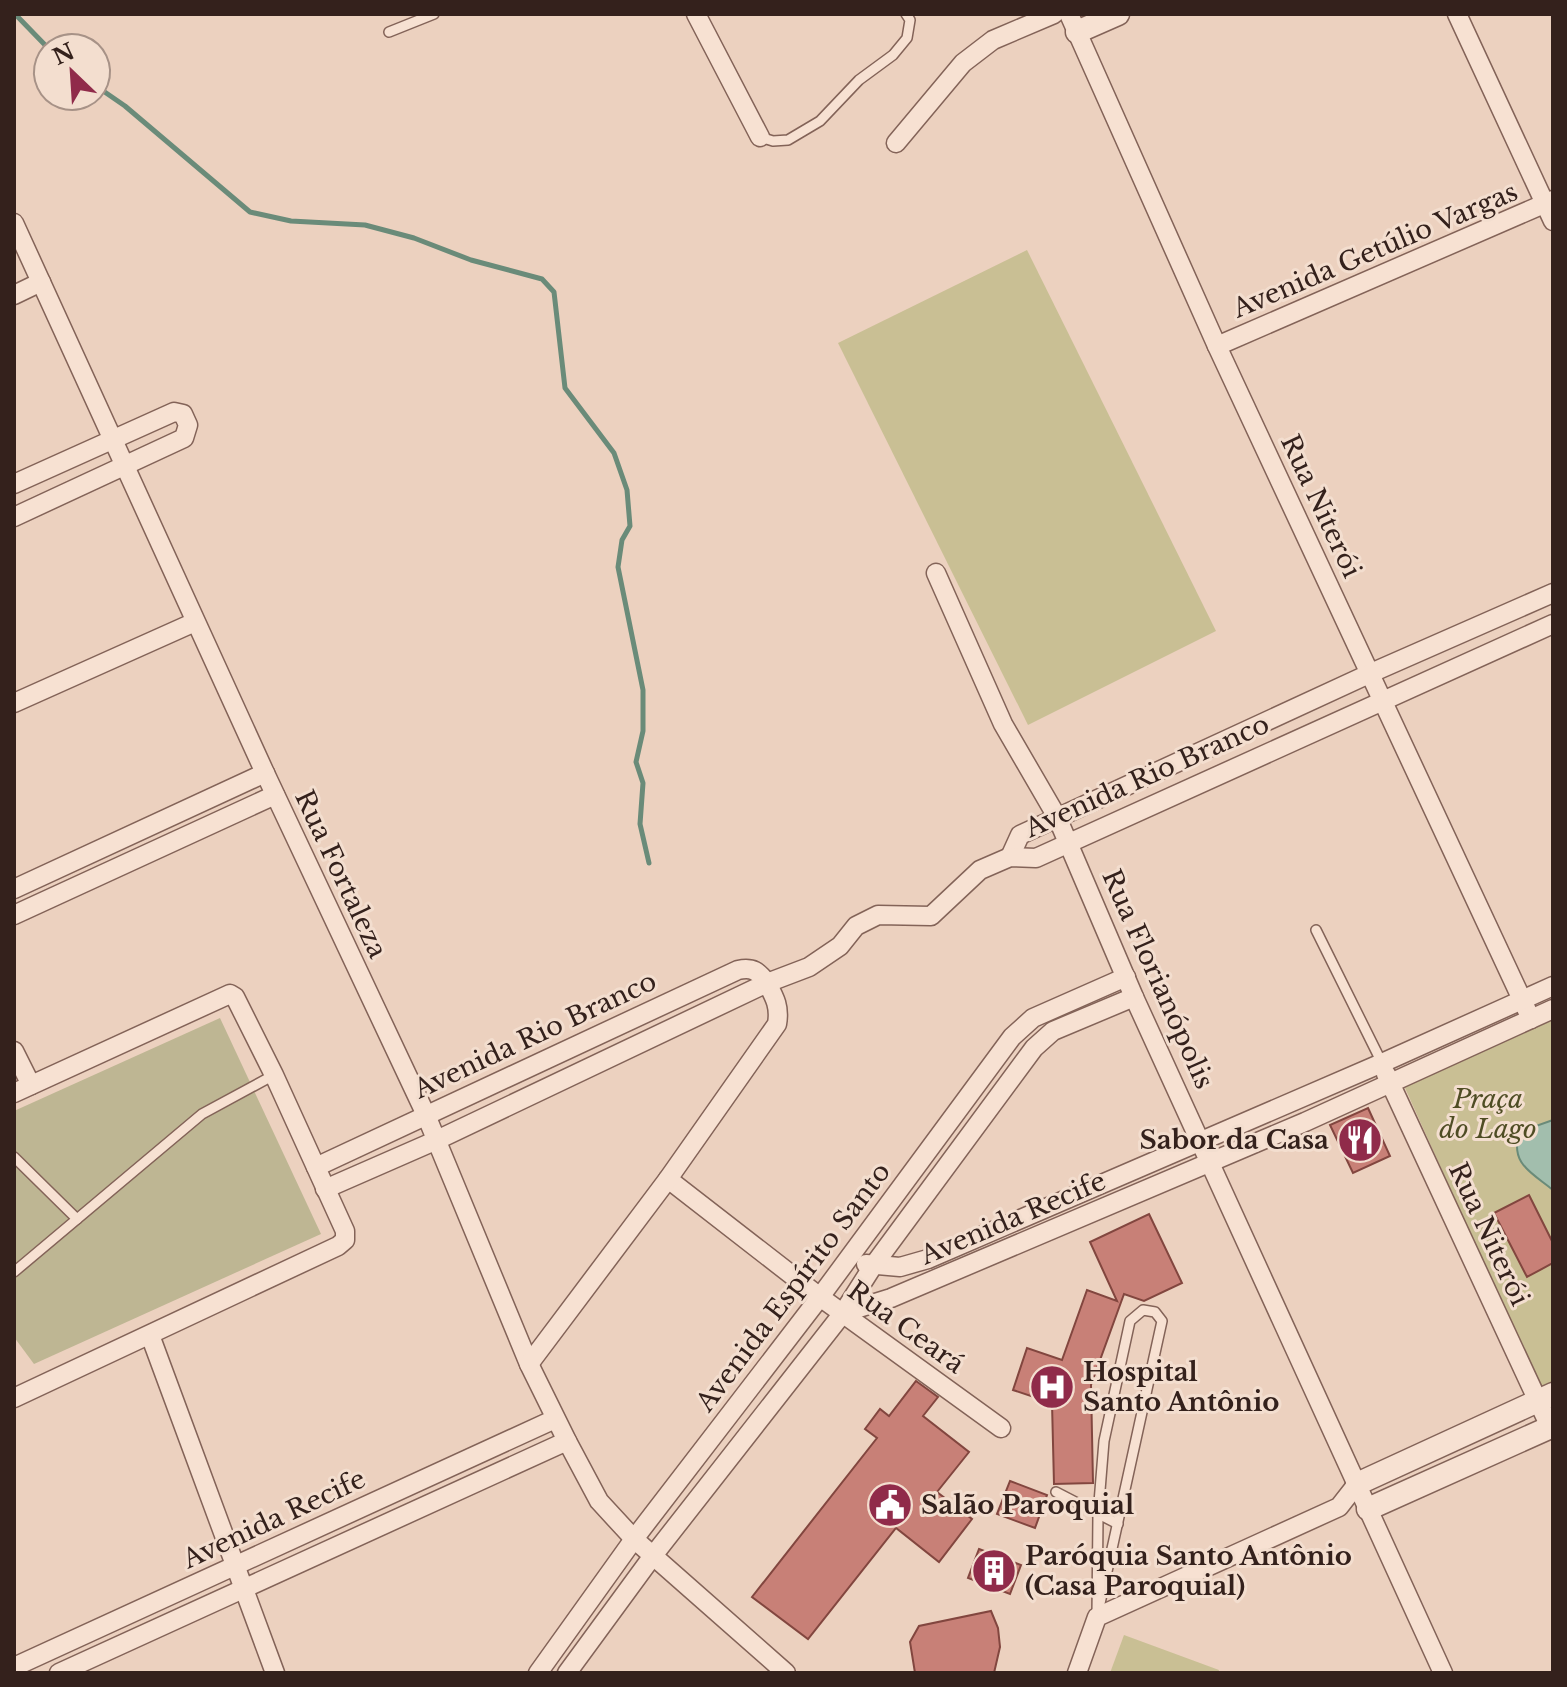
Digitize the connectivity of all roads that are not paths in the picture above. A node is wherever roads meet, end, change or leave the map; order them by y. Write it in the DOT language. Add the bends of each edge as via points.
graph roads {
  1 [pos="434,14"];
  2 [pos="696,14"];
  3 [pos="906,14"];
  4 [pos="1054,14"];
  5 [pos="1118,14"];
  6 [pos="1457,14"];
  7 [pos="1073,23"];
  8 [pos="389,32"];
  9 [pos="760,137"];
  10 [pos="896,143"];
  11 [pos="1550,208"];
  12 [pos="14,223"];
  13 [pos="41,282"];
  14 [pos="14,295"];
  15 [pos="1217,346"];
  16 [pos="113,441"];
  17 [pos="124,467"];
  18 [pos="14,484"];
  19 [pos="14,517"];
  20 [pos="936,573"];
  21 [pos="1553,593"];
  22 [pos="1491,620"];
  23 [pos="195,622"];
  24 [pos="1553,624"];
  25 [pos="1503,646"];
  26 [pos="1371,673"];
  27 [pos="1383,700"];
  28 [pos="14,703"];
  29 [pos="1221,741"];
  30 [pos="1233,768"];
  31 [pos="265,773"];
  32 [pos="1147,776"];
  33 [pos="275,795"];
  34 [pos="1159,802"];
  35 [pos="1057,817"];
  36 [pos="146,828"];
  37 [pos="1069,843"];
  38 [pos="156,850"];
  39 [pos="1010,857"];
  40 [pos="75,861"];
  41 [pos="86,882"];
  42 [pos="14,889"];
  43 [pos="14,915"];
  44 [pos="1316,930"];
  45 [pos="1126,977"];
  46 [pos="767,983"];
  47 [pos="1553,986"];
  48 [pos="1134,997"];
  49 [pos="1522,1000"];
  50 [pos="1553,1009"];
  51 [pos="1531,1019"];
  52 [pos="601,1033"];
  53 [pos="14,1051"];
  54 [pos="612,1057"];
  55 [pos="1382,1063"];
  56 [pos="521,1071"];
  57 [pos="274,1075"];
  58 [pos="1390,1082"];
  59 [pos="22,1089"];
  60 [pos="532,1095"];
  61 [pos="1296,1100"];
  62 [pos="426,1115"];
  63 [pos="1305,1122"];
  64 [pos="437,1140"];
  65 [pos="1202,1141"];
  66 [pos="14,1157"];
  67 [pos="1211,1162"];
  68 [pos="316,1167"];
  69 [pos="668,1179"];
  70 [pos="325,1189"];
  71 [pos="1088,1190"];
  72 [pos="1095,1211"];
  73 [pos="77,1219"];
  74 [pos="848,1258"];
  75 [pos="873,1266"];
  76 [pos="14,1272"];
  77 [pos="820,1297"];
  78 [pos="843,1313"];
  79 [pos="150,1335"];
  80 [pos="529,1364"];
  81 [pos="1546,1397"];
  82 [pos="14,1398"];
  83 [pos="739,1403"];
  84 [pos="555,1419"];
  85 [pos="760,1419"];
  86 [pos="1552,1426"];
  87 [pos="1001,1428"];
  88 [pos="567,1441"];
  89 [pos="1357,1484"];
  90 [pos="1056,1492"];
  91 [pos="1339,1507"];
  92 [pos="1368,1509"];
  93 [pos="1098,1515"];
  94 [pos="1118,1524"];
  95 [pos="634,1539"];
  96 [pos="652,1557"];
  97 [pos="236,1564"];
  98 [pos="243,1589"];
  99 [pos="137,1610"];
  100 [pos="1097,1617"];
  101 [pos="147,1632"];
  102 [pos="38,1665"];
  103 [pos="14,1667"];
  104 [pos="59,1673"];
  105 [pos="275,1673"];
  106 [pos="538,1673"];
  107 [pos="567,1673"];
  108 [pos="786,1673"];
  109 [pos="1077,1673"];
  110 [pos="1443,1673"];
  1 -- 8 [label="lane"];
  2 -- 9 [label="street"];
  3 -- 9 [label="lane" via="911,29 907,38 820,121 788,140"];
  4 -- 10 [label="street" via="993,40 963,63"];
  5 -- 7 [label="street"];
  6 -- 11 [label="street"];
  7 -- 15 [label="street, Rua Niterói"];
  11 -- 15 [label="street, Avenida Getúlio Vargas"];
  12 -- 13 [label="street, Rua Fortaleza"];
  13 -- 14 [label="street"];
  13 -- 16 [label="street, Rua Fortaleza"];
  15 -- 26 [label="street, Rua Niterói"];
  16 -- 17 [label="street, Rua Fortaleza"];
  16 -- 17 [label="street" via="174,412 183,414 188,425 184,438"];
  16 -- 18 [label="street"];
  17 -- 19 [label="street"];
  17 -- 23 [label="street, Rua Fortaleza"];
  20 -- 35 [label="street, Rua Florianópolis" via="1003,724"];
  21 -- 22 [label="street, Avenida Rio Branco"];
  22 -- 25 [label="street"];
  22 -- 26 [label="street, Avenida Rio Branco"];
  23 -- 28 [label="street"];
  23 -- 31 [label="street, Rua Fortaleza"];
  24 -- 25 [label="street, Avenida Rio Branco"];
  25 -- 27 [label="street, Avenida Rio Branco"];
  26 -- 27 [label="street, Rua Niterói"];
  26 -- 29 [label="street, Avenida Rio Branco"];
  27 -- 30 [label="street, Avenida Rio Branco"];
  27 -- 49 [label="street, Rua Niterói"];
  29 -- 30 [label="street"];
  29 -- 32 [label="street, Avenida Rio Branco"];
  30 -- 34 [label="street, Avenida Rio Branco"];
  31 -- 33 [label="street, Rua Fortaleza"];
  31 -- 36 [label="street"];
  32 -- 34 [label="street"];
  32 -- 35 [label="street, Avenida Rio Branco"];
  33 -- 38 [label="street"];
  33 -- 62 [label="street, Rua Fortaleza"];
  34 -- 37 [label="street, Avenida Rio Branco"];
  35 -- 37 [label="street, Rua Florianópolis"];
  35 -- 39 [label="street, Avenida Rio Branco" via="1020,835"];
  36 -- 38 [label="street"];
  36 -- 40 [label="street"];
  37 -- 39 [label="street, Avenida Rio Branco" via="1036,858"];
  37 -- 45 [label="street, Rua Florianópolis"];
  38 -- 41 [label="street"];
  39 -- 46 [label="street" via="980,870 931,916 878,915 856,926 840,946 809,967"];
  40 -- 41 [label="street"];
  40 -- 42 [label="street"];
  41 -- 43 [label="street"];
  44 -- 55 [label="lane"];
  45 -- 48 [label="street, Rua Florianópolis"];
  45 -- 74 [label="street, Avenida Espírito Santo" via="1033,1018 1012,1037"];
  46 -- 52 [label="street, Avenida Rio Branco" via="758,971 738,970"];
  46 -- 54 [label="street, Avenida Rio Branco"];
  46 -- 69 [label="street" via="777,1002 777,1024"];
  47 -- 49 [label="street, Avenida Recife"];
  48 -- 65 [label="street, Rua Florianópolis"];
  48 -- 75 [label="street, Avenida Espírito Santo" via="1053,1031 1034,1048"];
  49 -- 51 [label="street, Rua Niterói"];
  49 -- 55 [label="street, Avenida Recife"];
  50 -- 51 [label="street, Avenida Recife"];
  51 -- 58 [label="street, Avenida Recife"];
  52 -- 54 [label="street"];
  52 -- 56 [label="street, Avenida Rio Branco"];
  53 -- 59 [label="street"];
  54 -- 60 [label="street, Avenida Rio Branco"];
  55 -- 58 [label="street, Rua Niterói"];
  55 -- 61 [label="street, Avenida Recife"];
  56 -- 60 [label="street"];
  56 -- 62 [label="street, Avenida Rio Branco"];
  57 -- 59 [label="street" via="230,994"];
  57 -- 68 [label="street"];
  57 -- 73 [label="lane" via="202,1114"];
  58 -- 63 [label="street, Avenida Recife"];
  58 -- 81 [label="street, Rua Niterói"];
  60 -- 64 [label="street, Avenida Rio Branco"];
  61 -- 63 [label="street"];
  61 -- 65 [label="street, Avenida Recife"];
  62 -- 64 [label="street, Rua Fortaleza"];
  62 -- 68 [label="street, Avenida Rio Branco"];
  63 -- 67 [label="street, Avenida Recife"];
  64 -- 70 [label="street, Avenida Rio Branco"];
  64 -- 80 [label="street, Rua Fortaleza"];
  65 -- 67 [label="street, Rua Florianópolis"];
  65 -- 71 [label="street, Avenida Recife"];
  66 -- 73 [label="lane"];
  67 -- 72 [label="street, Avenida Recife"];
  67 -- 89 [label="street, Rua Florianópolis"];
  68 -- 70 [label="street"];
  69 -- 77 [label="street, Rua Ceará"];
  69 -- 80 [label="street"];
  70 -- 79 [label="street" via="345,1231 338,1246"];
  71 -- 72 [label="street"];
  71 -- 75 [label="street, Avenida Recife" via="928,1259 900,1267"];
  72 -- 78 [label="street, Avenida Recife" via="891,1298"];
  73 -- 76 [label="lane"];
  74 -- 75 [label="street, Avenida Recife"];
  74 -- 77 [label="street, Avenida Espírito Santo"];
  75 -- 78 [label="street, Avenida Espírito Santo"];
  77 -- 78 [label="street, Rua Ceará"];
  77 -- 83 [label="street, Avenida Espírito Santo"];
  78 -- 85 [label="street, Avenida Espírito Santo"];
  78 -- 87 [label="street, Rua Ceará"];
  79 -- 82 [label="street"];
  79 -- 97 [label="street"];
  80 -- 84 [label="street, Rua Fortaleza"];
  81 -- 86 [label="street, Rua Niterói"];
  81 -- 89 [label="street"];
  83 -- 85 [label="street"];
  83 -- 95 [label="street, Avenida Espírito Santo"];
  84 -- 88 [label="street, Rua Fortaleza"];
  84 -- 97 [label="street, Avenida Recife"];
  85 -- 96 [label="street, Avenida Espírito Santo"];
  86 -- 92 [label="street"];
  88 -- 95 [label="street, Rua Fortaleza" via="599,1501"];
  88 -- 98 [label="street, Avenida Recife"];
  89 -- 91 [label="street"];
  89 -- 92 [label="street, Rua Florianópolis"];
  90 -- 93 [label="lane"];
  91 -- 92 [label="street"];
  91 -- 100 [label="street"];
  92 -- 110 [label="street, Rua Florianópolis"];
  93 -- 94 [label="lane"];
  93 -- 94 [label="lane" via="1104,1441 1130,1321 1143,1310 1155,1312 1162,1321"];
  93 -- 100 [label="lane"];
  94 -- 100 [label="lane"];
  95 -- 96 [label="street, Rua Fortaleza"];
  95 -- 106 [label="street, Avenida Espírito Santo"];
  96 -- 107 [label="street, Avenida Espírito Santo"];
  96 -- 108 [label="street, Rua Fortaleza"];
  97 -- 98 [label="street"];
  97 -- 99 [label="street, Avenida Recife"];
  98 -- 101 [label="street, Avenida Recife"];
  98 -- 105 [label="street"];
  99 -- 101 [label="street"];
  99 -- 102 [label="street, Avenida Recife"];
  100 -- 109 [label="street"];
  101 -- 104 [label="street, Avenida Recife"];
  102 -- 103 [label="street, Avenida Recife"];
}
